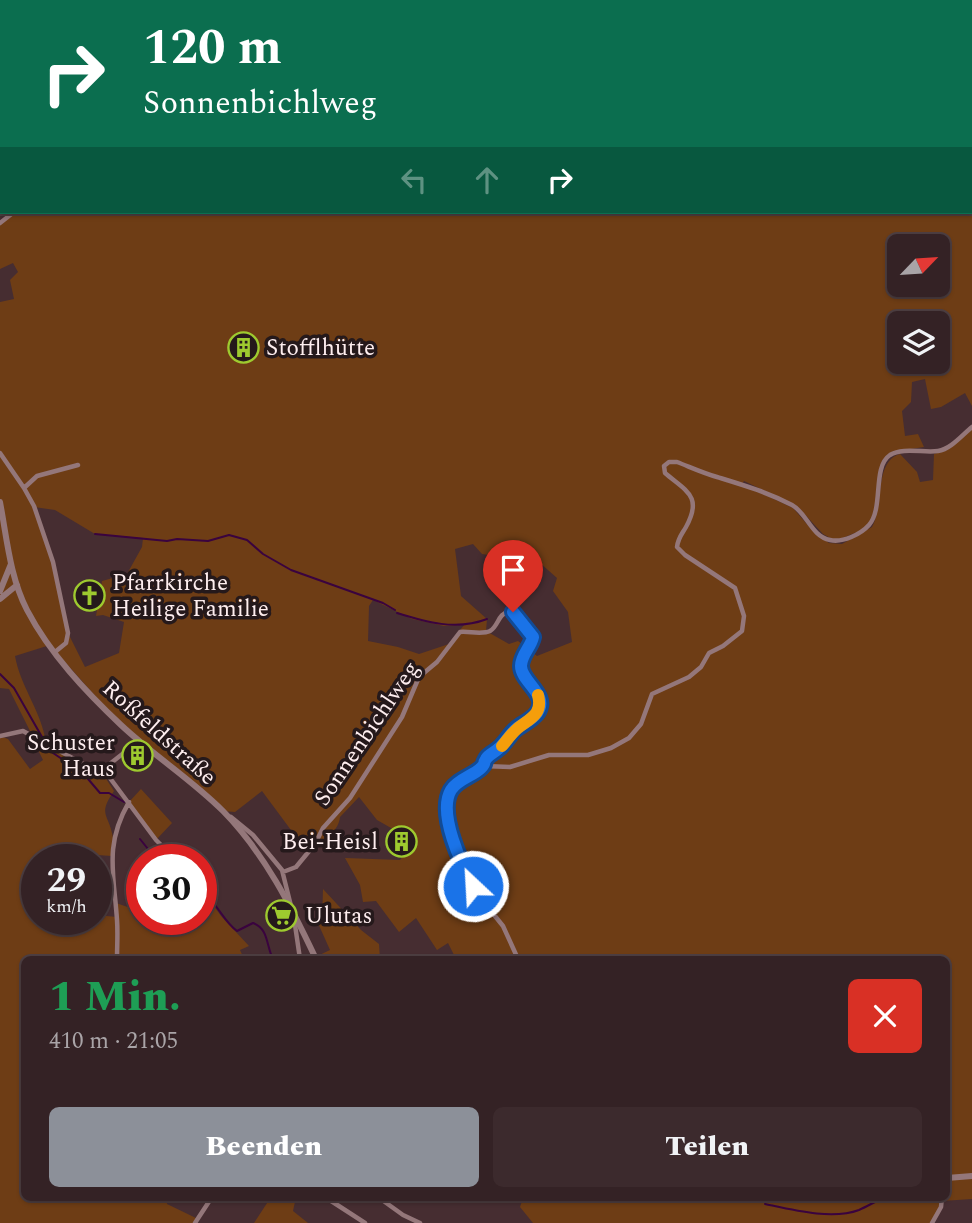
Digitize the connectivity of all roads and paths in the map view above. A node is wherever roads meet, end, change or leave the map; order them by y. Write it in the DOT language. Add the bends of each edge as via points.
graph roads {
  1 [pos="972,427"];
  2 [pos="0,453"];
  3 [pos="78,465"];
  4 [pos="24,488"];
  5 [pos="0,502"];
  6 [pos="11,563"];
  7 [pos="17,585"];
  8 [pos="2,593"];
  9 [pos="22,600"];
  10 [pos="55,652"];
  11 [pos="0,736"];
  12 [pos="140,741"];
  13 [pos="484,766"];
  14 [pos="104,770"];
  15 [pos="128,802"];
  16 [pos="222,811"];
  17 [pos="160,844"];
  18 [pos="283,872"];
  19 [pos="293,912"];
  20 [pos="117,956"];
  21 [pos="300,956"];
  22 [pos="315,956"];
  23 [pos="517,956"];
  24 [pos="972,1176"];
  25 [pos="950,1178"];
  26 [pos="209,1201"];
  27 [pos="336,1201"];
  28 [pos="384,1201"];
  29 [pos="942,1201"];
  30 [pos="195,1223"];
  31 [pos="365,1223"];
  32 [pos="420,1223"];
  33 [pos="932,1223"];
  1 -- 13 [label="street" via="939,451 888,456 872,521 838,540 814,531 798,509 762,490 677,462 666,464 665,473 686,489 693,501 677,547 735,588 744,616 742,631 709,653 689,677 652,694 641,724 619,744 588,755 559,753 510,767"];
  2 -- 4 [label="street"];
  3 -- 4 [label="street" via="37,476"];
  4 -- 10 [label="street" via="53,562 68,633 66,643"];
  5 -- 6 [label="main road, Roßfeldstraße"];
  6 -- 7 [label="main road, Roßfeldstraße"];
  6 -- 8 [label="main road"];
  7 -- 8 [label="main road"];
  7 -- 9 [label="main road, Roßfeldstraße"];
  8 -- 9 [label="main road"];
  9 -- 10 [label="main road, Roßfeldstraße"];
  10 -- 12 [label="main road, Roßfeldstraße"];
  11 -- 14 [label="street" via="23,731 87,766"];
  12 -- 14 [label="street"];
  12 -- 16 [label="main road, Roßfeldstraße"];
  13 -- 18 [label="street, Sonnenbichlweg" via="488,756 537,714 540,705 521,665 533,637 510,611 502,613 486,633 460,632 419,677 402,717 350,797 296,867"];
  13 -- 23 [label="street, Sonnenbichlweg" via="450,792 450,824 469,879 503,926"];
  14 -- 15 [label="street"];
  15 -- 17 [label="street"];
  15 -- 20 [label="street" via="112,851"];
  16 -- 18 [label="street, Roßfeldstraße" via="253,835"];
  16 -- 19 [label="main road, Roßfeldstraße" via="256,850"];
  18 -- 19 [label="street, Roßfeldstraße"];
  19 -- 21 [label="street"];
  19 -- 22 [label="main road, Roßfeldstraße"];
  24 -- 25 [label="main road"];
  26 -- 30 [label="street"];
  27 -- 31 [label="street"];
  28 -- 32 [label="street"];
  29 -- 33 [label="street"];
}
